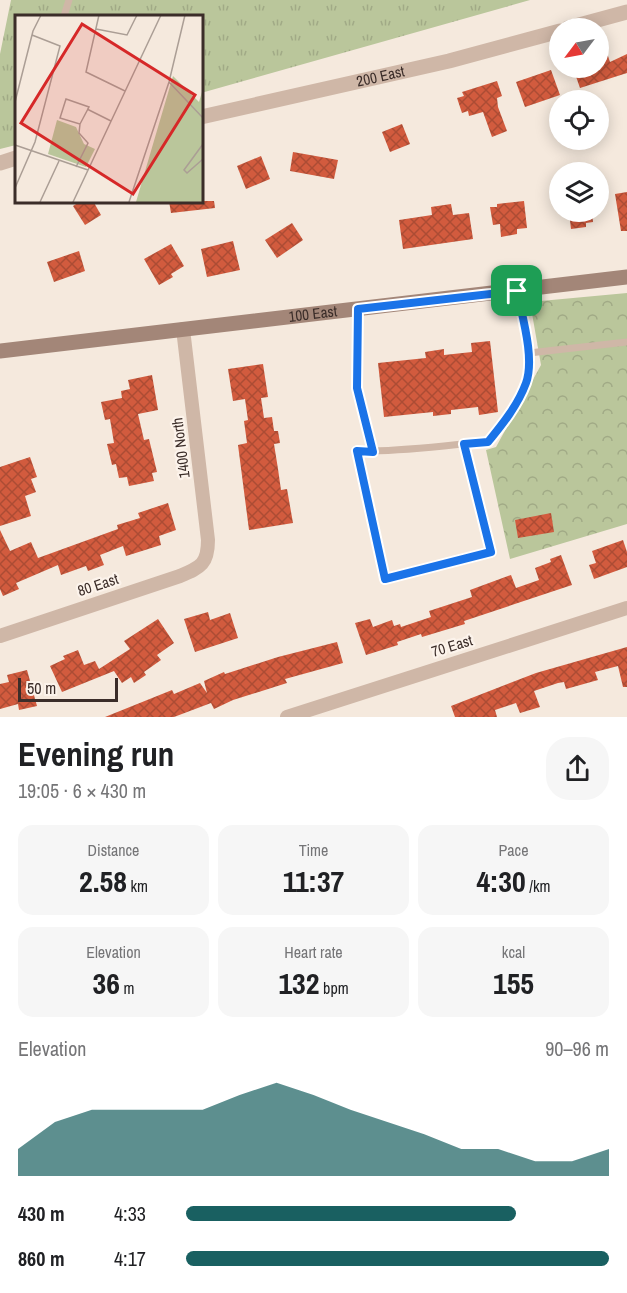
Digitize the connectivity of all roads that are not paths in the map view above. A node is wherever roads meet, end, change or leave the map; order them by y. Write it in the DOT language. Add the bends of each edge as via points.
graph roads {
  1 [pos="69,0"];
  2 [pos="627,12"];
  3 [pos="64,15"];
  4 [pos="605,18"];
  5 [pos="549,34"];
  6 [pos="202,117"];
  7 [pos="627,277"];
  8 [pos="517,291"];
  9 [pos="358,309"];
  10 [pos="183,329"];
  11 [pos="627,342"];
  12 [pos="0,351"];
  13 [pos="529,353"];
  14 [pos="464,444"];
  15 [pos="373,452"];
  16 [pos="204,562"];
  17 [pos="627,608"];
  18 [pos="0,636"];
  19 [pos="287,717"];
  1 -- 3 [label="lane"];
  2 -- 4 [label="street"];
  5 -- 6 [label="street, 200 East" via="449,61"];
  7 -- 8 [label="main road, 100 East"];
  8 -- 9 [label="main road, 100 East"];
  8 -- 13 [label="lane"];
  9 -- 10 [label="main road, 100 East"];
  9 -- 15 [label="lane" via="357,388"];
  10 -- 12 [label="main road, 100 East"];
  10 -- 16 [label="street, 1400 North" via="208,540"];
  11 -- 13 [label="lane"];
  13 -- 14 [label="lane" via="527,382 504,422 488,442"];
  14 -- 15 [label="lane"];
  14 -- 15 [label="lane" via="491,552 385,579 357,451"];
  16 -- 18 [label="street, 80 East" via="180,576"];
  17 -- 19 [label="street, 70 East"];
}
